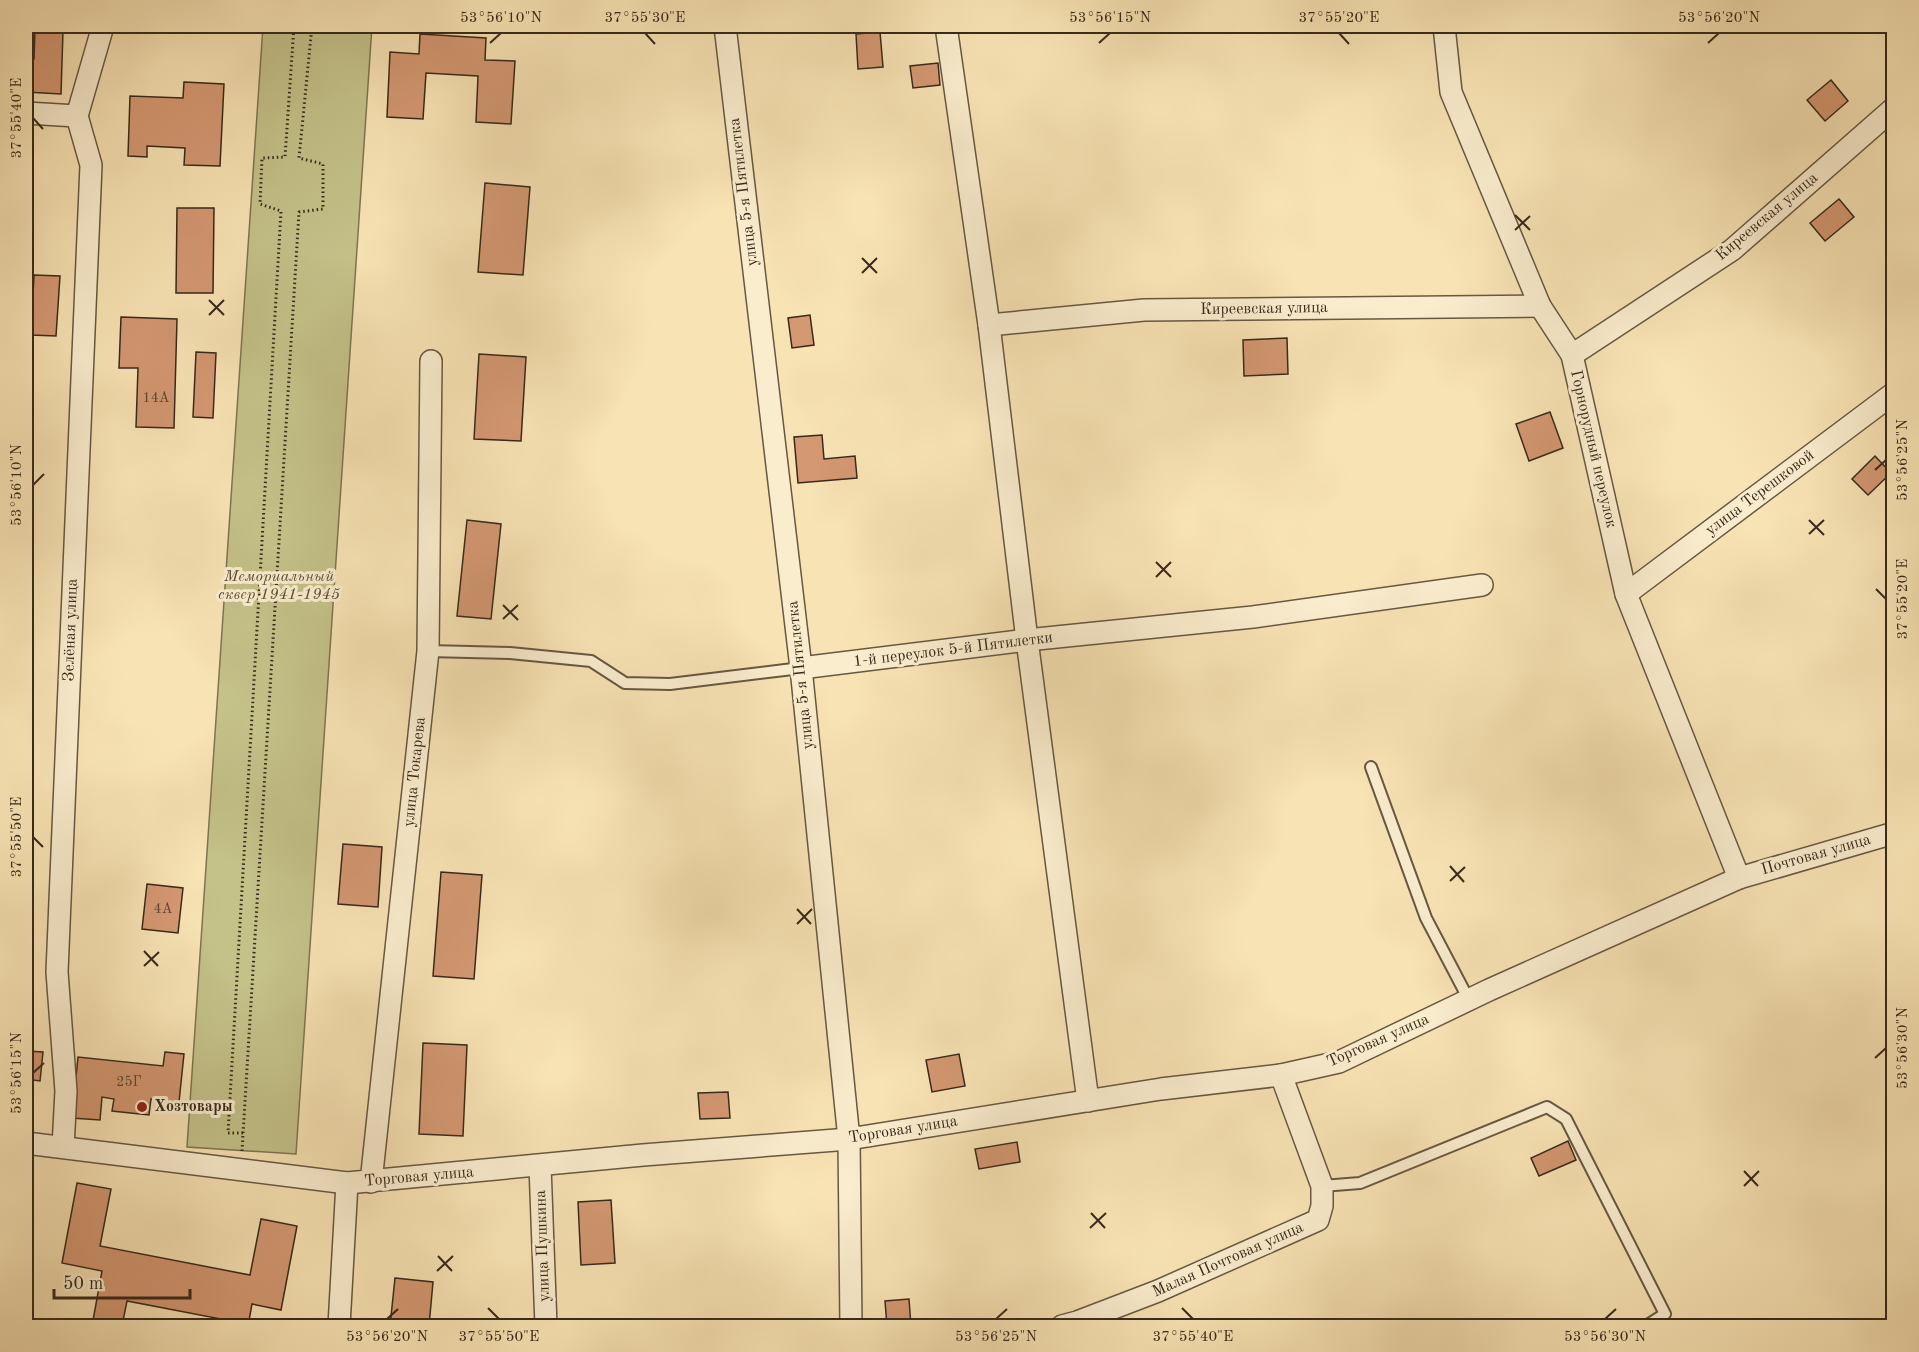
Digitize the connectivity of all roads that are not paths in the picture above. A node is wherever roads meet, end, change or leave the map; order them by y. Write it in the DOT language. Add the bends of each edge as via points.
graph roads {
  1 [pos="103,26"];
  2 [pos="725,26"];
  3 [pos="946,26"];
  4 [pos="1444,26"];
  5 [pos="1893,108"];
  6 [pos="26,112"];
  7 [pos="77,116"];
  8 [pos="1540,306"];
  9 [pos="989,325"];
  10 [pos="1572,355"];
  11 [pos="431,361"];
  12 [pos="1893,393"];
  13 [pos="1482,585"];
  14 [pos="1626,594"];
  15 [pos="1027,640"];
  16 [pos="428,651"];
  17 [pos="801,668"];
  18 [pos="1371,767"];
  19 [pos="1891,836"];
  20 [pos="1739,878"];
  21 [pos="1469,1000"];
  22 [pos="1281,1075"];
  23 [pos="1088,1101"];
  24 [pos="849,1139"];
  25 [pos="26,1143"];
  26 [pos="63,1147"];
  27 [pos="540,1166"];
  28 [pos="371,1182"];
  29 [pos="347,1183"];
  30 [pos="1322,1186"];
  31 [pos="339,1326"];
  32 [pos="546,1326"];
  33 [pos="851,1326"];
  34 [pos="1062,1326"];
  35 [pos="1646,1326"];
  1 -- 7 [label="street"];
  2 -- 17 [label="street, улица 5-я Пятилетка"];
  3 -- 9 [label="street"];
  4 -- 8 [label="street, Горнорудный переулок" via="1451,92"];
  5 -- 10 [label="street, Киреевская улица" via="1732,250"];
  6 -- 7 [label="street"];
  7 -- 26 [label="street, Зелёная улица" via="91,165 57,972 66,1091"];
  8 -- 9 [label="street, Киреевская улица" via="1144,310"];
  8 -- 10 [label="street, Горнорудный переулок"];
  9 -- 15 [label="street"];
  10 -- 14 [label="street, Горнорудный переулок"];
  11 -- 16 [label="street, улица Токарева"];
  12 -- 14 [label="street, улица Терешковой"];
  13 -- 15 [label="street, 1-й переулок 5-й Пятилетки" via="1253,617"];
  14 -- 20 [label="street, Горнорудный переулок"];
  15 -- 17 [label="street, 1-й переулок 5-й Пятилетки"];
  15 -- 23 [label="street"];
  16 -- 17 [label="lane, 1-й переулок 5-й Пятилетки" via="510,653 591,661 625,683 670,684"];
  16 -- 28 [label="street, улица Токарева"];
  17 -- 24 [label="street, улица 5-я Пятилетка"];
  18 -- 21 [label="lane" via="1426,918"];
  19 -- 20 [label="street, Почтовая улица"];
  20 -- 21 [label="street, Торговая улица"];
  21 -- 22 [label="street, Торговая улица" via="1339,1062"];
  22 -- 23 [label="street, Торговая улица"];
  22 -- 30 [label="street, Малая Почтовая улица"];
  23 -- 24 [label="street, Торговая улица"];
  24 -- 27 [label="street, Торговая улица"];
  24 -- 33 [label="street, улица 5-я Пятилетка"];
  25 -- 26 [label="street, Торговая улица"];
  26 -- 29 [label="street, Торговая улица"];
  27 -- 28 [label="street, Торговая улица"];
  27 -- 32 [label="street, улица Пушкина"];
  28 -- 29 [label="street, Торговая улица"];
  29 -- 31 [label="street"];
  30 -- 34 [label="street, Малая Почтовая улица" via="1318,1220 1158,1291"];
  30 -- 35 [label="lane" via="1360,1183 1547,1107 1566,1119 1665,1314"];
}
